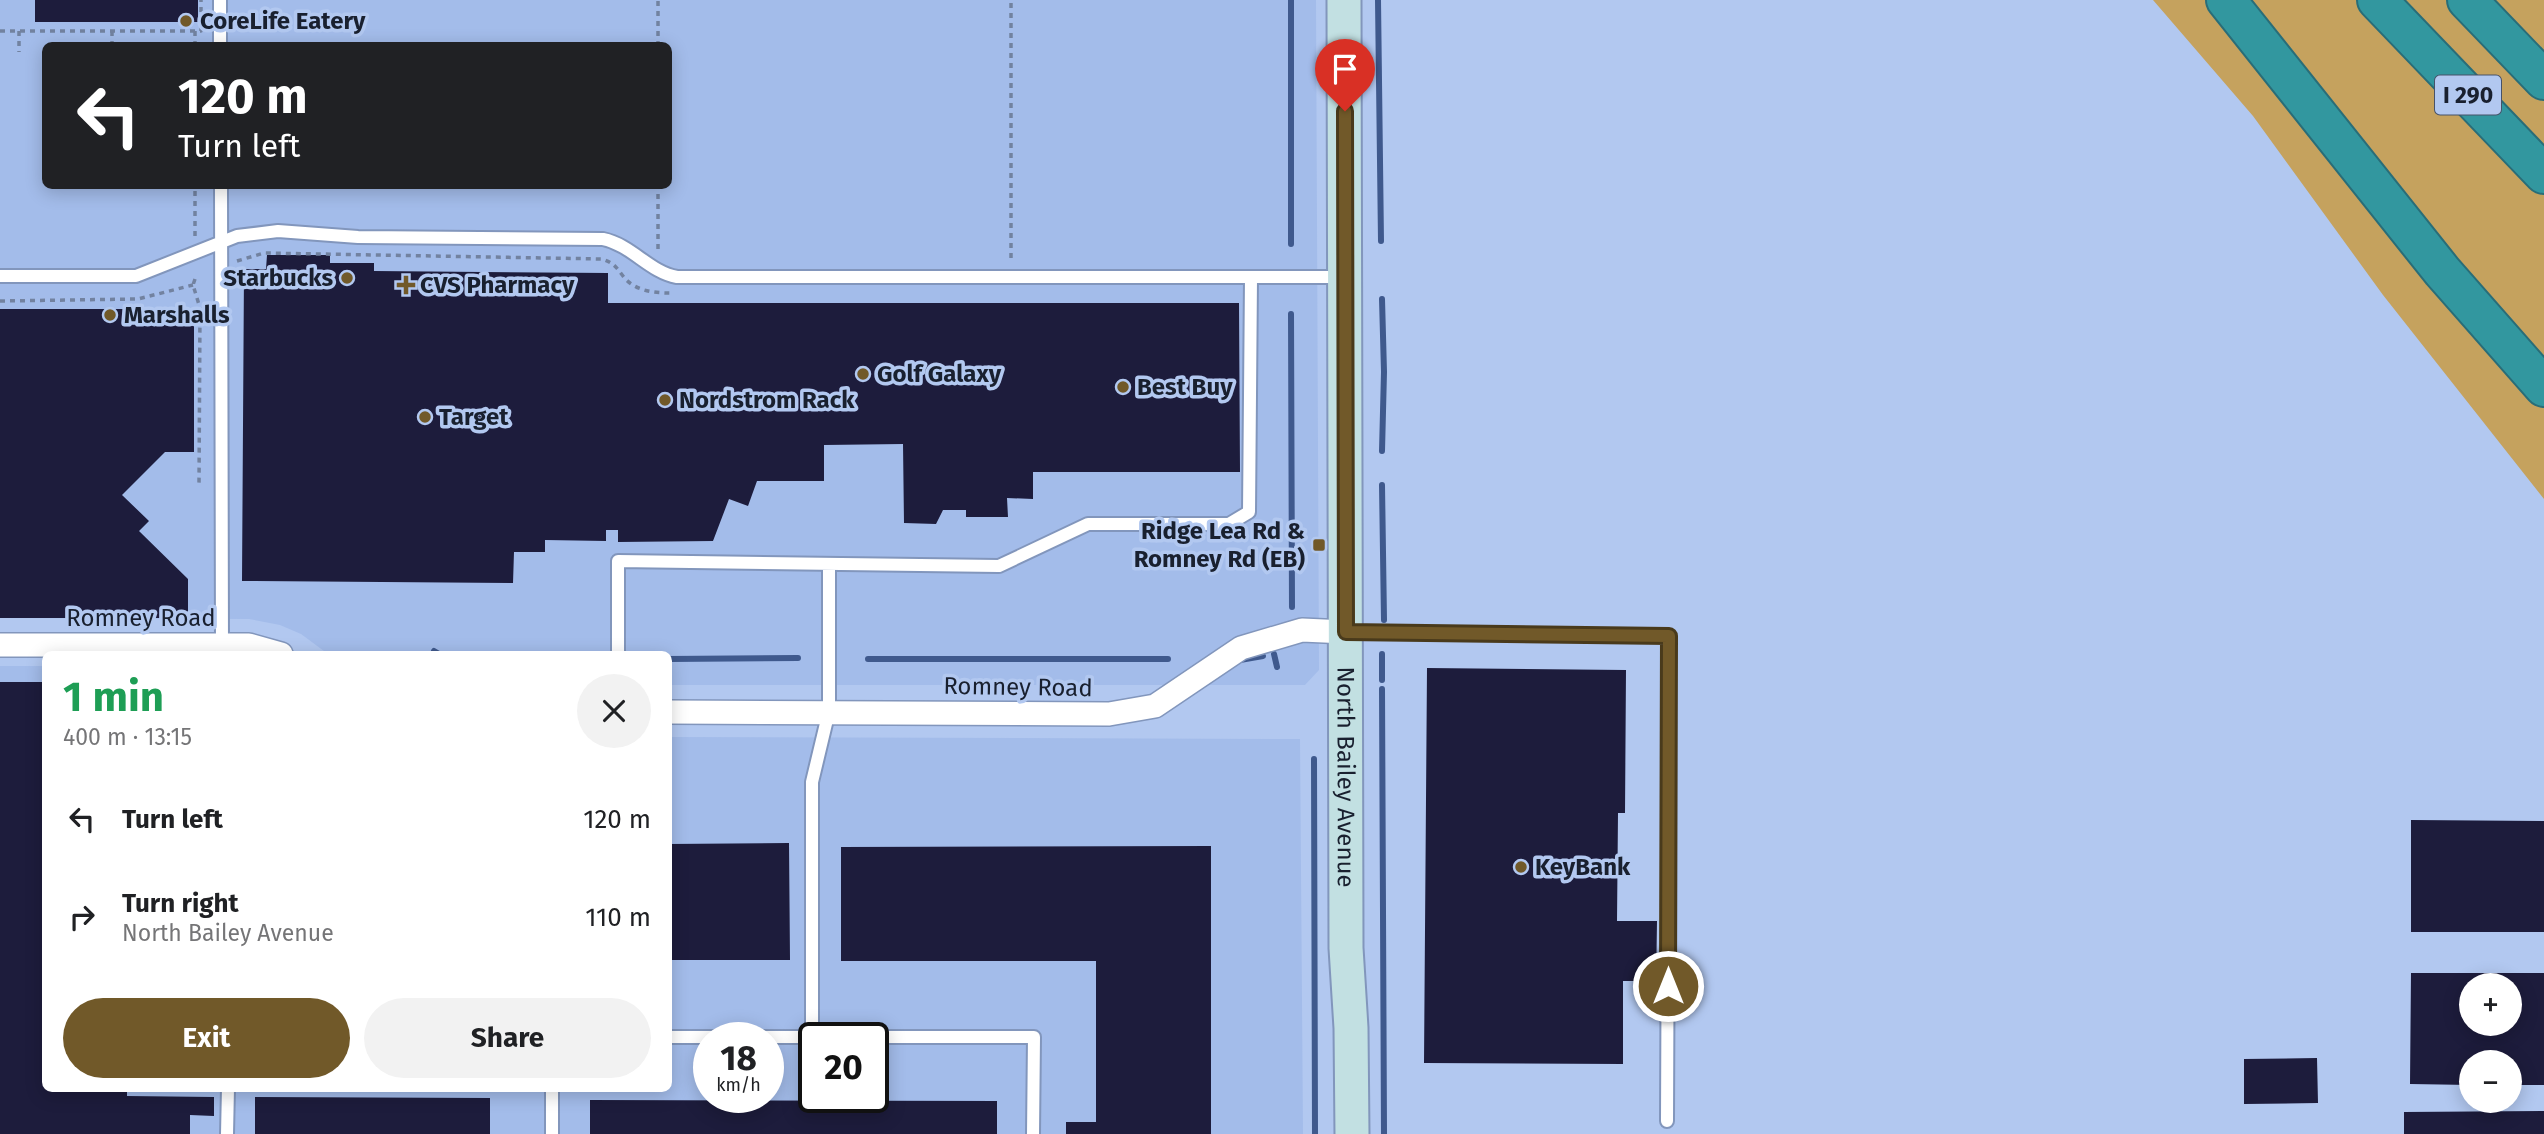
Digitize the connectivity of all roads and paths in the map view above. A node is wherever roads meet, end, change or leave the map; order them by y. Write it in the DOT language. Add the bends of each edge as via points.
graph roads {
  1 [pos="201,0"];
  2 [pos="220,0"];
  3 [pos="658,0"];
  4 [pos="1011,0"];
  5 [pos="1344,0"];
  6 [pos="2226,0"];
  7 [pos="2467,0"];
  8 [pos="2391,8"];
  9 [pos="0,31"];
  10 [pos="19,31"];
  11 [pos="112,31"];
  12 [pos="195,31"];
  13 [pos="112,42"];
  14 [pos="195,42"];
  15 [pos="220,42"];
  16 [pos="658,42"];
  17 [pos="19,52"];
  18 [pos="2544,80"];
  19 [pos="2544,174"];
  20 [pos="195,189"];
  21 [pos="220,189"];
  22 [pos="658,189"];
  23 [pos="195,239"];
  24 [pos="221,243"];
  25 [pos="658,250"];
  26 [pos="1011,258"];
  27 [pos="0,276"];
  28 [pos="1251,278"];
  29 [pos="1345,278"];
  30 [pos="195,279"];
  31 [pos="193,285"];
  32 [pos="89,292"];
  33 [pos="89,299"];
  34 [pos="0,301"];
  35 [pos="2544,387"];
  36 [pos="199,485"];
  37 [pos="829,564"];
  38 [pos="1346,632"];
  39 [pos="0,645"];
  40 [pos="221,650"];
  41 [pos="270,651"];
  42 [pos="618,651"];
  43 [pos="829,711"];
  44 [pos="672,712"];
  45 [pos="812,1022"];
  46 [pos="672,1037"];
  47 [pos="798,1037"];
  48 [pos="889,1037"];
  49 [pos="228,1092"];
  50 [pos="552,1092"];
  51 [pos="1667,1121"];
  52 [pos="227,1134"];
  53 [pos="552,1134"];
  54 [pos="1033,1134"];
  55 [pos="1352,1134"];
  1 -- 12 [label="path" via="201,31"];
  2 -- 15 [label="lane"];
  3 -- 16 [label="path"];
  4 -- 26 [label="path"];
  5 -- 29 [label="street, North Bailey Avenue"];
  6 -- 35 [label="highway" via="2442,271"];
  7 -- 18 [label="highway, I 290"];
  8 -- 19 [label="highway, I 290"];
  9 -- 10 [label="path"];
  10 -- 11 [label="path"];
  10 -- 17 [label="path"];
  11 -- 12 [label="path"];
  11 -- 13 [label="path"];
  12 -- 14 [label="path"];
  20 -- 23 [label="path"];
  21 -- 24 [label="lane"];
  22 -- 25 [label="path"];
  24 -- 27 [label="lane" via="136,276"];
  24 -- 28 [label="lane" via="237,236 278,231 358,237 603,239 618,242 666,275 677,277"];
  24 -- 40 [label="lane"];
  28 -- 29 [label="lane"];
  28 -- 37 [label="lane" via="1249,512 1229,524 1087,524 999,566"];
  29 -- 38 [label="street, North Bailey Avenue"];
  30 -- 31 [label="path"];
  31 -- 33 [label="path" via="138,299"];
  31 -- 36 [label="path" via="200,308"];
  32 -- 33 [label="path"];
  33 -- 34 [label="path"];
  37 -- 42 [label="lane" via="618,561"];
  37 -- 43 [label="lane"];
  38 -- 43 [label="street, Romney Road" via="1302,631 1241,648 1155,706 1109,714"];
  38 -- 51 [label="lane" via="1669,636"];
  38 -- 55 [label="street, North Bailey Avenue" via="1346,948"];
  39 -- 40 [label="street, Romney Road"];
  40 -- 41 [label="street, Romney Road" via="248,645"];
  43 -- 44 [label="street, Romney Road"];
  43 -- 45 [label="lane" via="812,782"];
  46 -- 47 [label="lane"];
  48 -- 54 [label="lane" via="1034,1037"];
  49 -- 52 [label="lane"];
  50 -- 53 [label="lane"];
}
